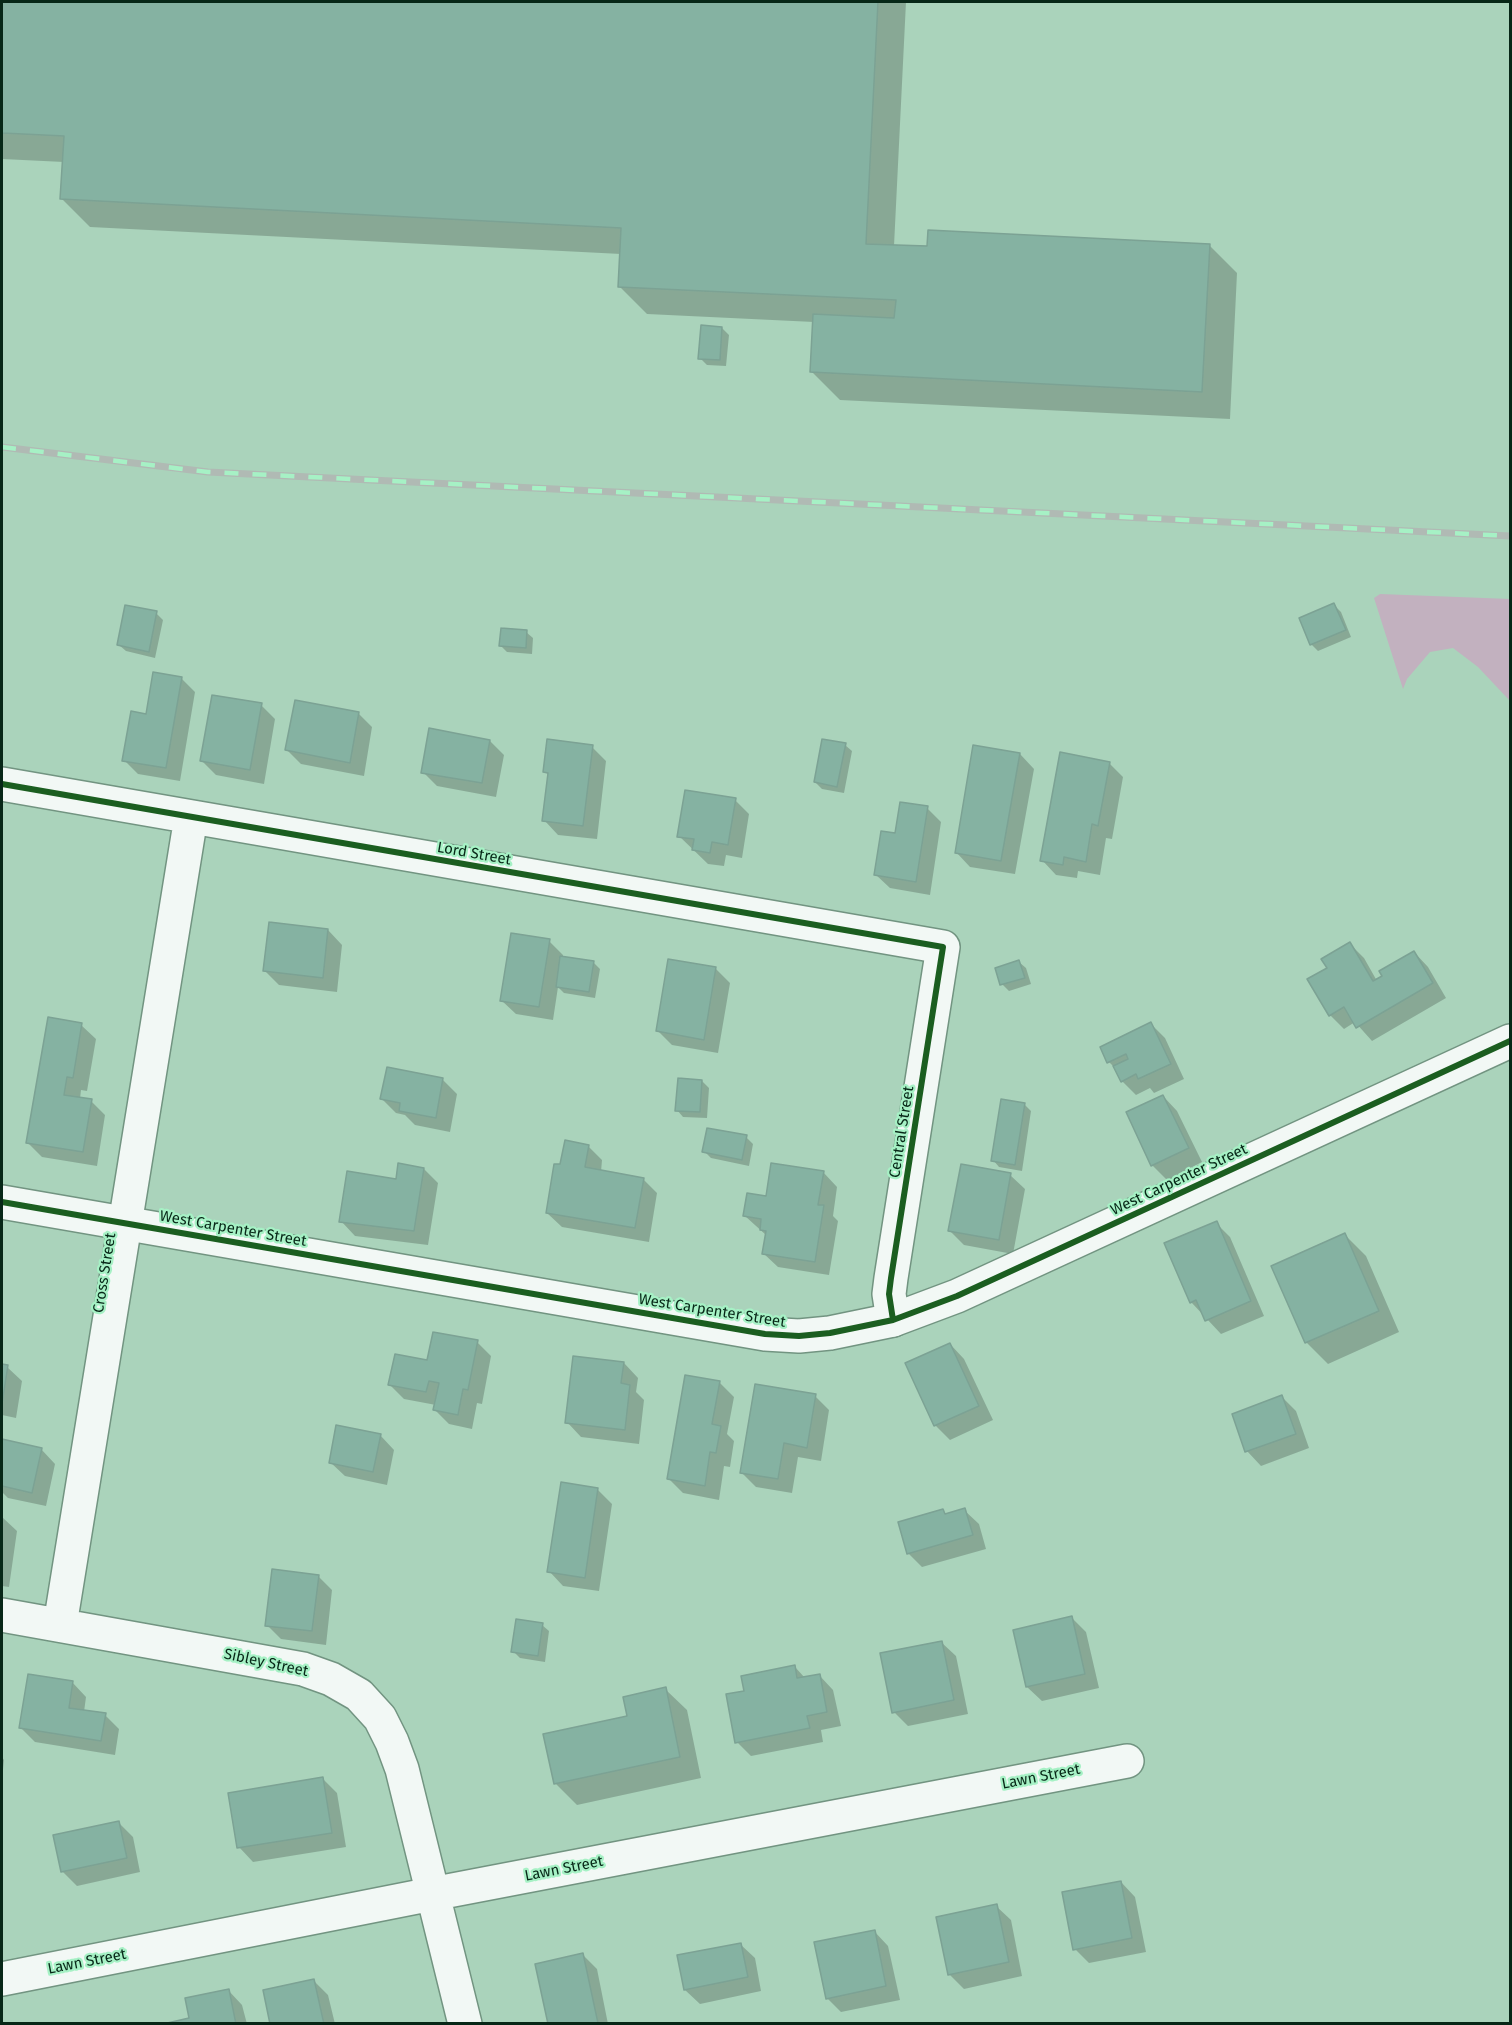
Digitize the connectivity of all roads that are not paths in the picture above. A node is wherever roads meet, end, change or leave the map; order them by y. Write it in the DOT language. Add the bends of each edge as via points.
graph roads {
  1 [pos="2,784"];
  2 [pos="191,817"];
  3 [pos="943,947"];
  4 [pos="1510,1041"];
  5 [pos="2,1202"];
  6 [pos="125,1222"];
  7 [pos="893,1320"];
  8 [pos="2,1615"];
  9 [pos="60,1625"];
  10 [pos="1127,1761"];
  11 [pos="432,1894"];
  12 [pos="2,1979"];
  13 [pos="465,2024"];
  1 -- 2 [label="street, Lord Street"];
  2 -- 3 [label="street, Lord Street"];
  2 -- 6 [label="street, Cross Street"];
  3 -- 7 [label="street, Central Street" via="891,1278"];
  4 -- 7 [label="street, West Carpenter Street" via="957,1296"];
  5 -- 6 [label="street, West Carpenter Street"];
  6 -- 7 [label="street, West Carpenter Street" via="765,1334 830,1333"];
  6 -- 9 [label="street, Cross Street"];
  8 -- 9 [label="street, Sibley Street"];
  9 -- 11 [label="street, Sibley Street" via="303,1669 359,1695 380,1718 393,1742"];
  10 -- 11 [label="street, Lawn Street"];
  11 -- 12 [label="street, Lawn Street"];
  11 -- 13 [label="street, Sibley Street"];
}
